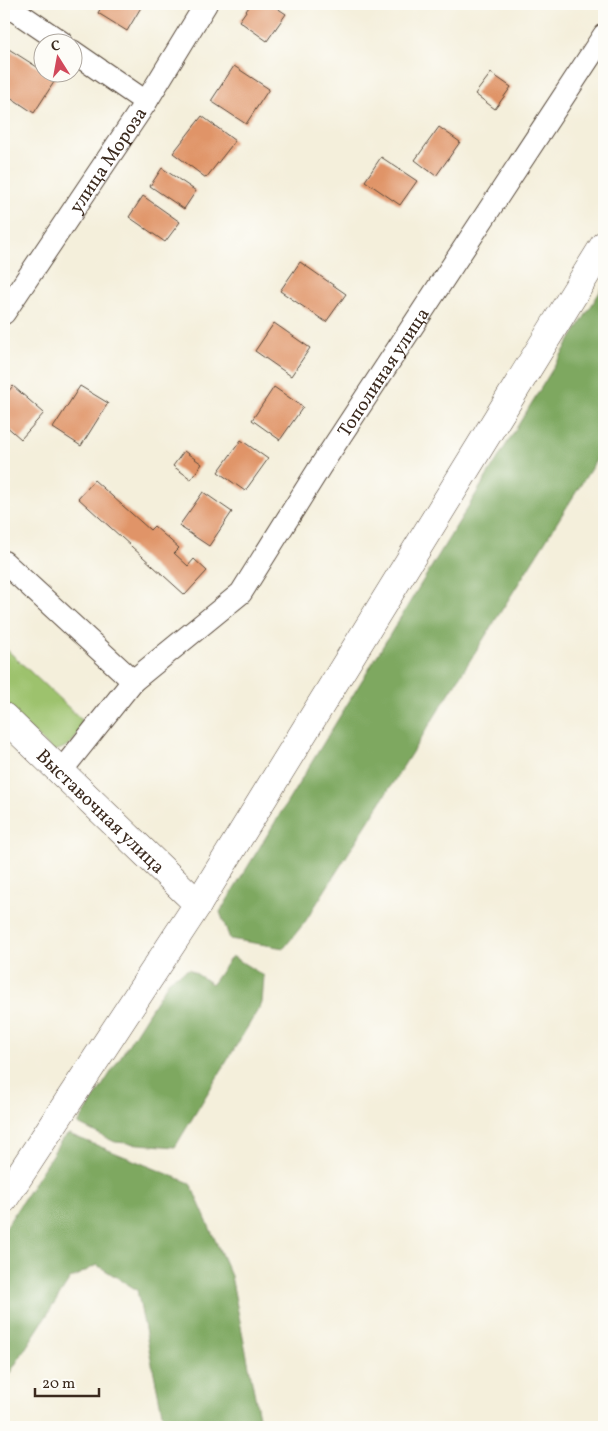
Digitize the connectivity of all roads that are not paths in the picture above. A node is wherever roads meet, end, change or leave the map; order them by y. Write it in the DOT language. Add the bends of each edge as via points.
graph roads {
  1 [pos="5,4"];
  2 [pos="206,4"];
  3 [pos="46,32"];
  4 [pos="604,34"];
  5 [pos="82,58"];
  6 [pos="146,102"];
  7 [pos="604,245"];
  8 [pos="4,313"];
  9 [pos="4,562"];
  10 [pos="133,681"];
  11 [pos="4,718"];
  12 [pos="61,771"];
  13 [pos="198,904"];
  14 [pos="4,1199"];
  1 -- 3 [label="street"];
  2 -- 6 [label="street, улица Мороза"];
  4 -- 10 [label="street, Тополиная улица" via="241,593"];
  5 -- 6 [label="street"];
  6 -- 8 [label="street, улица Мороза"];
  7 -- 13 [label="street"];
  9 -- 10 [label="street"];
  10 -- 12 [label="street, Тополиная улица"];
  11 -- 12 [label="street, Выставочная улица"];
  12 -- 13 [label="street, Выставочная улица"];
  13 -- 14 [label="street"];
}
